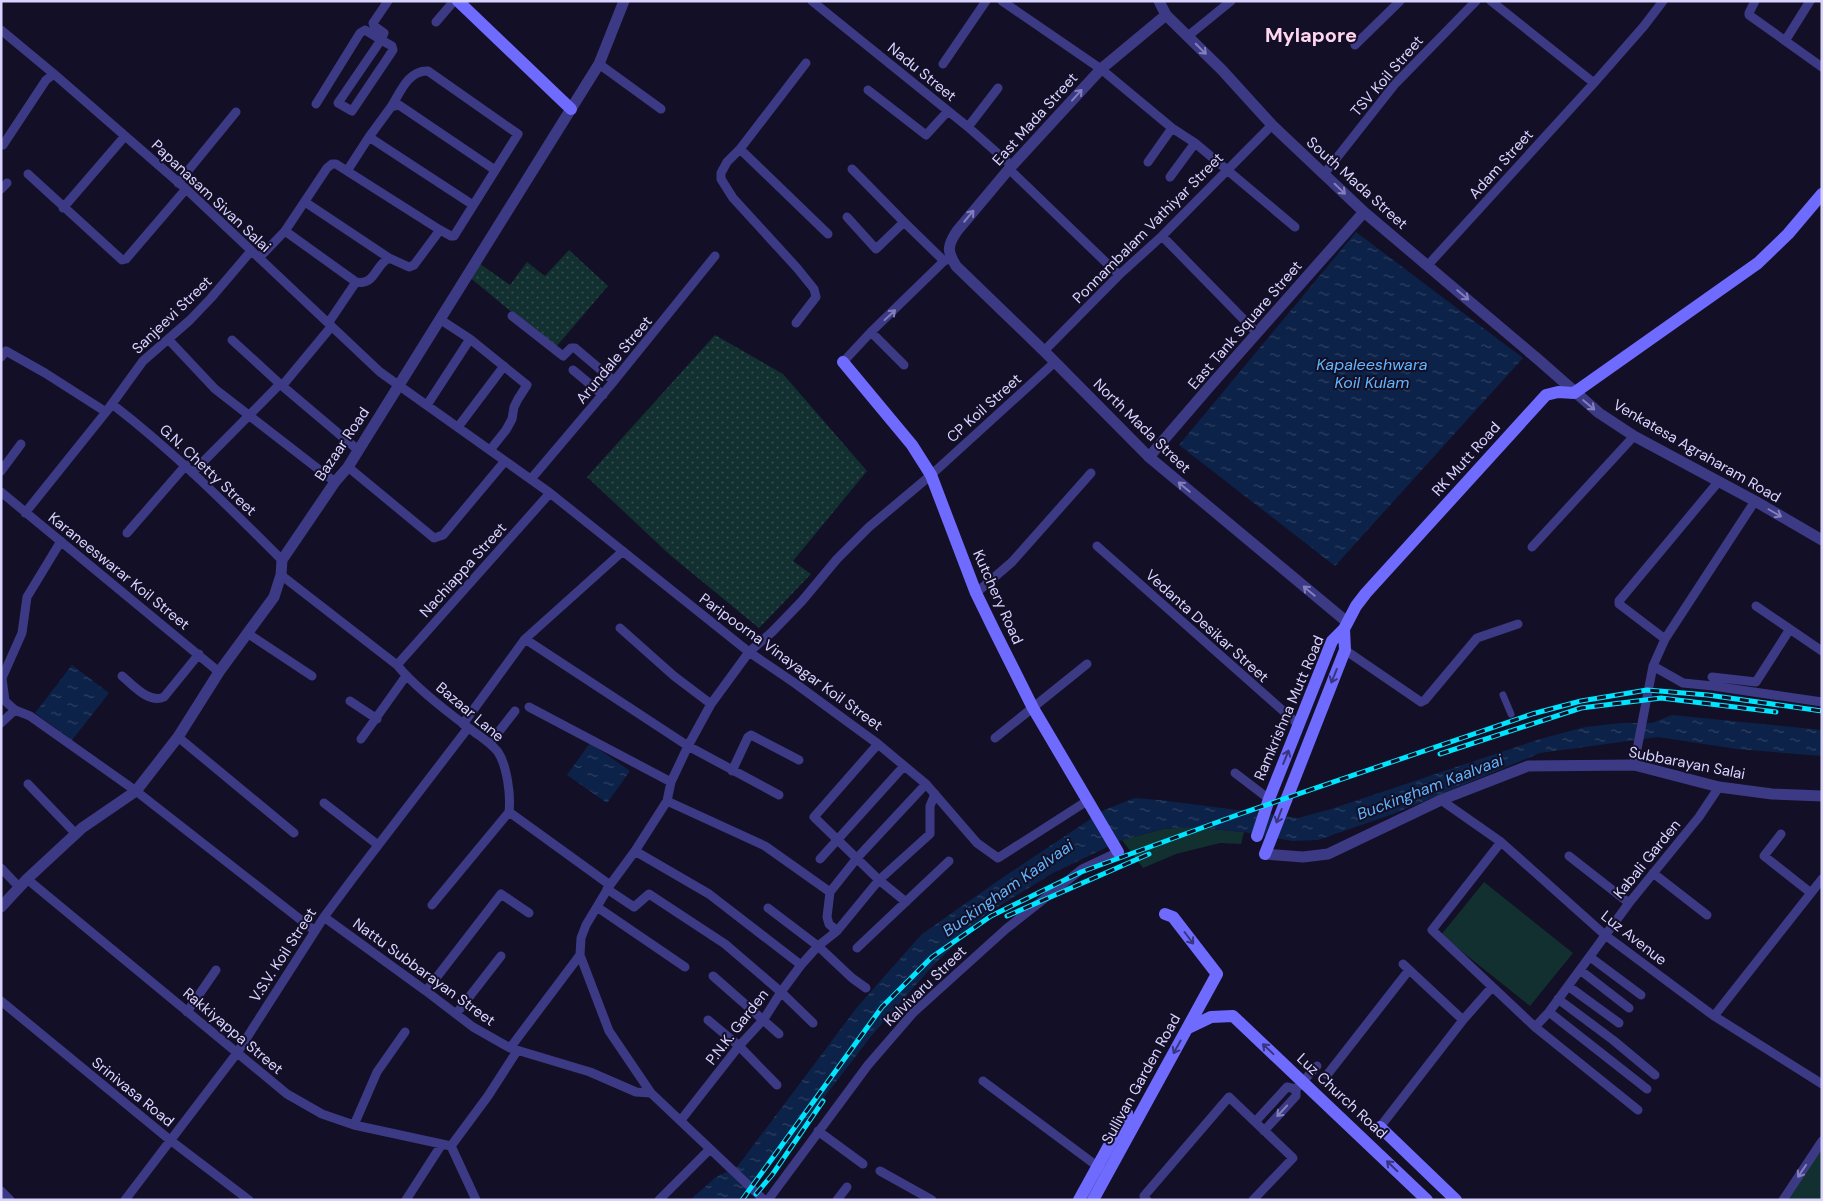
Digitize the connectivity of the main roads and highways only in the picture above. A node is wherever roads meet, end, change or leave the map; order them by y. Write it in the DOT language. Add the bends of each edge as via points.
graph roads {
  1 [pos="458,1"];
  2 [pos="571,109"];
  3 [pos="1822,194"];
  4 [pos="843,362"];
  5 [pos="1345,626"];
  6 [pos="1264,838"];
  7 [pos="1116,848"];
  8 [pos="1265,854"];
  9 [pos="1165,914"];
  10 [pos="1187,1029"];
  11 [pos="1127,1113"];
  12 [pos="1380,1127"];
  13 [pos="1102,1170"];
  14 [pos="1448,1197"];
  15 [pos="1079,1200"];
  16 [pos="1092,1200"];
  17 [pos="1427,1200"];
  1 -- 2 [label="main road"];
  3 -- 5 [label="main road, RK Mutt Road" via="1758,263 1574,393 1546,395 1366,594"];
  4 -- 7 [label="main road, Kutchery Road" via="912,445 931,475 976,593 1033,708"];
  5 -- 6 [label="main road, one-way" via="1345,650 1288,793"];
  6 -- 5 [label="main road, Ramkrishna Mutt Road, one-way" via="1269,800 1332,641"];
  6 -- 8 [label="main road"];
  9 -- 10 [label="main road, Sullivan Garden Road, one-way" via="1173,917 1217,974"];
  10 -- 13 [label="main road, Sullivan Garden Road, one-way"];
  17 -- 10 [label="main road, Luz Church Road, one-way" via="1299,1085 1233,1016 1211,1017"];
  11 -- 13 [label="main road"];
  12 -- 14 [label="main road, Luz Church Road"];
  13 -- 15 [label="main road"];
  13 -- 16 [label="main road, Sullivan Garden Road"];
}
